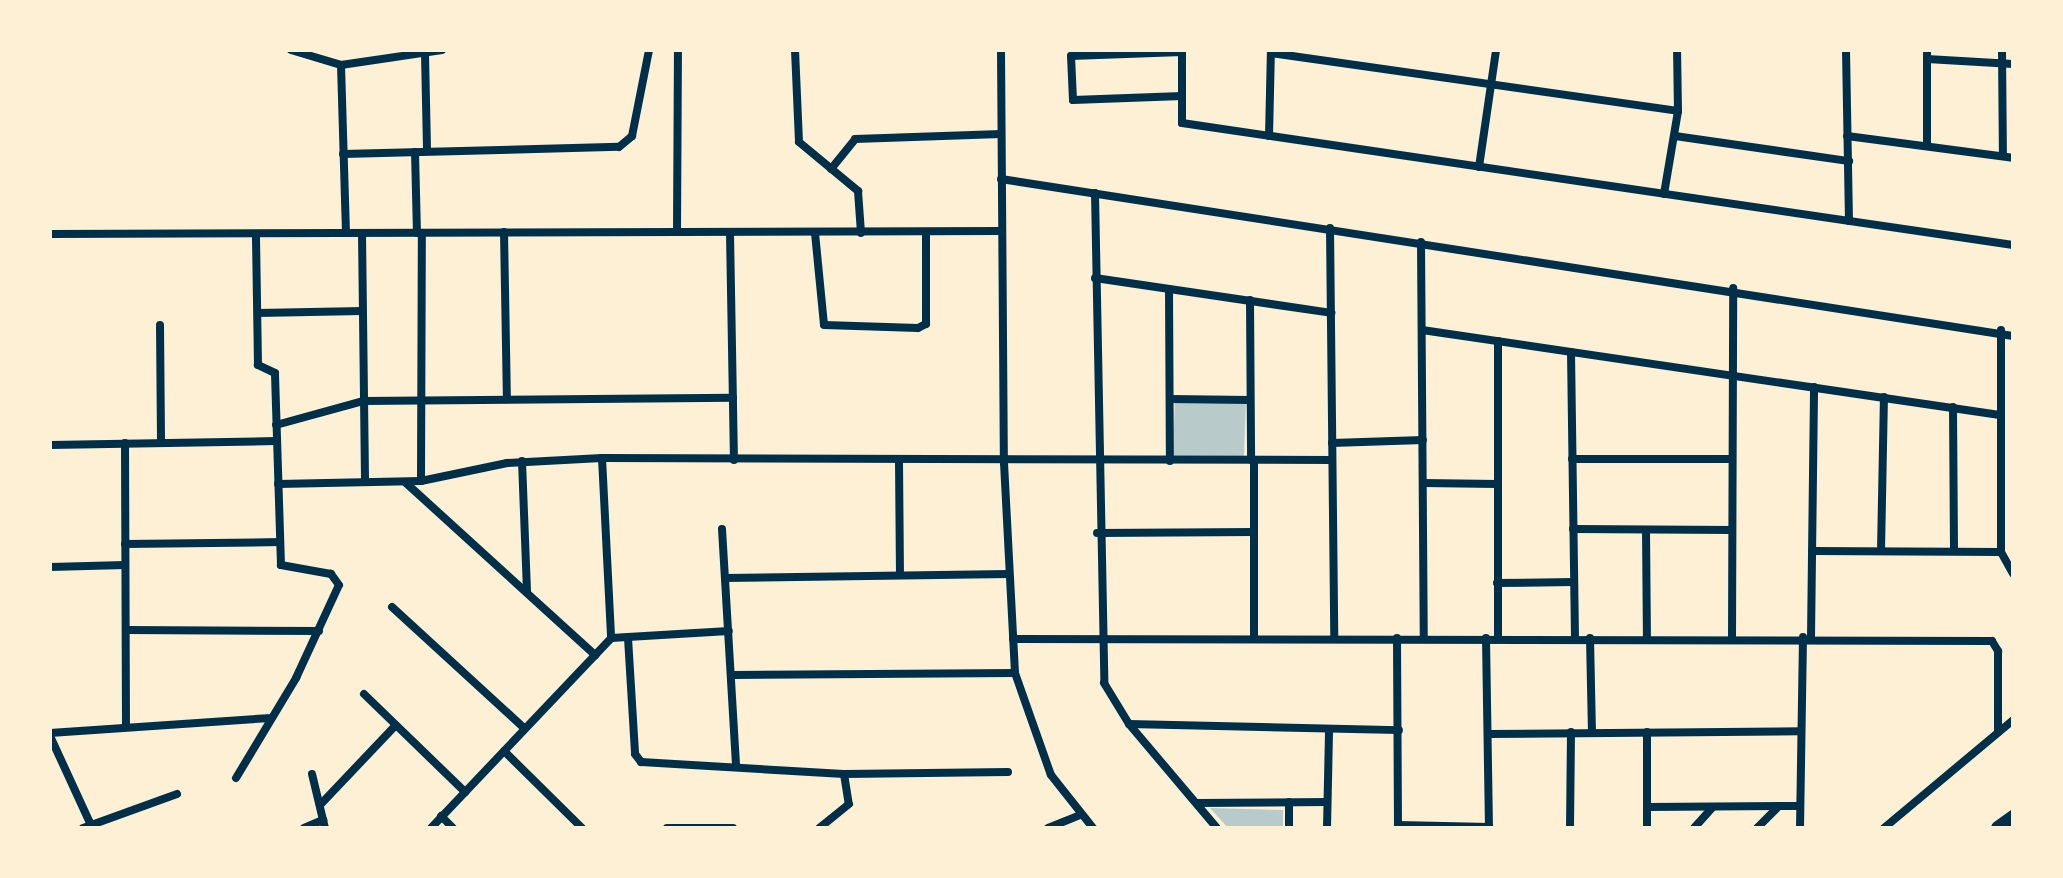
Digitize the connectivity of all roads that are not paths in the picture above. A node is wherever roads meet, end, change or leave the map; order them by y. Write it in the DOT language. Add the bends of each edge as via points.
graph roads {
  1 [pos="291,50"];
  2 [pos="390,50"];
  3 [pos="442,50"];
  4 [pos="649,50"];
  5 [pos="678,50"];
  6 [pos="795,50"];
  7 [pos="1001,50"];
  8 [pos="1496,50"];
  9 [pos="1677,50"];
  10 [pos="1846,50"];
  11 [pos="1182,51"];
  12 [pos="1271,51"];
  13 [pos="425,54"];
  14 [pos="1927,54"];
  15 [pos="2002,55"];
  16 [pos="390,62"];
  17 [pos="2013,64"];
  18 [pos="341,65"];
  19 [pos="1491,85"];
  20 [pos="1182,96"];
  21 [pos="1678,111"];
  22 [pos="1001,134"];
  23 [pos="1269,136"];
  24 [pos="1675,136"];
  25 [pos="1847,136"];
  26 [pos="1927,146"];
  27 [pos="416,152"];
  28 [pos="427,152"];
  29 [pos="342,154"];
  30 [pos="2008,157"];
  31 [pos="1849,161"];
  32 [pos="1479,167"];
  33 [pos="831,170"];
  34 [pos="1001,179"];
  35 [pos="1095,192"];
  36 [pos="1664,194"];
  37 [pos="1849,221"];
  38 [pos="1330,228"];
  39 [pos="1001,231"];
  40 [pos="504,232"];
  41 [pos="677,232"];
  42 [pos="926,232"];
  43 [pos="346,233"];
  44 [pos="362,233"];
  45 [pos="420,233"];
  46 [pos="730,233"];
  47 [pos="815,233"];
  48 [pos="862,233"];
  49 [pos="50,234"];
  50 [pos="256,234"];
  51 [pos="1422,242"];
  52 [pos="2013,245"];
  53 [pos="1096,278"];
  54 [pos="1169,288"];
  55 [pos="1733,288"];
  56 [pos="1250,300"];
  57 [pos="362,310"];
  58 [pos="258,313"];
  59 [pos="1331,313"];
  60 [pos="160,325"];
  61 [pos="1422,330"];
  62 [pos="2001,330"];
  63 [pos="2013,336"];
  64 [pos="1498,341"];
  65 [pos="1571,352"];
  66 [pos="1733,375"];
  67 [pos="1814,387"];
  68 [pos="1884,397"];
  69 [pos="732,398"];
  70 [pos="1170,399"];
  71 [pos="424,400"];
  72 [pos="507,400"];
  73 [pos="1250,400"];
  74 [pos="363,401"];
  75 [pos="1952,407"];
  76 [pos="2000,414"];
  77 [pos="276,426"];
  78 [pos="1423,440"];
  79 [pos="276,441"];
  80 [pos="162,443"];
  81 [pos="1332,443"];
  82 [pos="124,444"];
  83 [pos="50,445"];
  84 [pos="2000,450"];
  85 [pos="2013,454"];
  86 [pos="602,458"];
  87 [pos="1572,459"];
  88 [pos="1732,459"];
  89 [pos="734,460"];
  90 [pos="1332,460"];
  91 [pos="899,461"];
  92 [pos="1170,461"];
  93 [pos="1252,461"];
  94 [pos="522,462"];
  95 [pos="1004,462"];
  96 [pos="1096,462"];
  97 [pos="365,480"];
  98 [pos="421,481"];
  99 [pos="406,482"];
  100 [pos="1423,483"];
  101 [pos="278,484"];
  102 [pos="1498,484"];
  103 [pos="722,528"];
  104 [pos="1573,529"];
  105 [pos="1646,530"];
  106 [pos="1732,530"];
  107 [pos="1254,532"];
  108 [pos="1097,533"];
  109 [pos="280,542"];
  110 [pos="125,544"];
  111 [pos="1954,549"];
  112 [pos="1812,550"];
  113 [pos="1881,551"];
  114 [pos="2001,552"];
  115 [pos="125,565"];
  116 [pos="50,568"];
  117 [pos="900,574"];
  118 [pos="1009,574"];
  119 [pos="2013,574"];
  120 [pos="726,578"];
  121 [pos="1574,582"];
  122 [pos="1498,583"];
  123 [pos="527,593"];
  124 [pos="392,607"];
  125 [pos="126,630"];
  126 [pos="319,631"];
  127 [pos="729,631"];
  128 [pos="611,638"];
  129 [pos="628,638"];
  130 [pos="1254,638"];
  131 [pos="1334,638"];
  132 [pos="1397,638"];
  133 [pos="1424,638"];
  134 [pos="1486,638"];
  135 [pos="1498,638"];
  136 [pos="1575,638"];
  137 [pos="1590,638"];
  138 [pos="1647,638"];
  139 [pos="1732,638"];
  140 [pos="1807,638"];
  141 [pos="1013,639"];
  142 [pos="1100,639"];
  143 [pos="595,655"];
  144 [pos="1016,674"];
  145 [pos="732,675"];
  146 [pos="364,694"];
  147 [pos="271,718"];
  148 [pos="2013,720"];
  149 [pos="1129,724"];
  150 [pos="126,726"];
  151 [pos="396,726"];
  152 [pos="1329,728"];
  153 [pos="525,730"];
  154 [pos="1399,730"];
  155 [pos="1592,731"];
  156 [pos="1801,731"];
  157 [pos="1570,732"];
  158 [pos="1647,732"];
  159 [pos="1998,732"];
  160 [pos="50,734"];
  161 [pos="1488,734"];
  162 [pos="504,751"];
  163 [pos="736,764"];
  164 [pos="1008,772"];
  165 [pos="312,774"];
  166 [pos="844,774"];
  167 [pos="236,778"];
  168 [pos="465,792"];
  169 [pos="177,794"];
  170 [pos="1289,802"];
  171 [pos="1327,802"];
  172 [pos="1196,803"];
  173 [pos="320,805"];
  174 [pos="1778,806"];
  175 [pos="1800,806"];
  176 [pos="1647,807"];
  177 [pos="1713,808"];
  178 [pos="442,816"];
  179 [pos="1081,816"];
  180 [pos="2013,816"];
  181 [pos="324,824"];
  182 [pos="1398,826"];
  183 [pos="87,827"];
  184 [pos="304,828"];
  185 [pos="430,828"];
  186 [pos="453,828"];
  187 [pos="582,828"];
  188 [pos="667,828"];
  189 [pos="733,828"];
  190 [pos="818,828"];
  191 [pos="1048,828"];
  192 [pos="1092,828"];
  193 [pos="1217,828"];
  194 [pos="1289,828"];
  195 [pos="1326,828"];
  196 [pos="1489,828"];
  197 [pos="1570,828"];
  198 [pos="1647,828"];
  199 [pos="1694,828"];
  200 [pos="1757,828"];
  201 [pos="1800,828"];
  202 [pos="1884,828"];
  203 [pos="1998,828"];
  1 -- 18 [label="street"];
  2 -- 16 [label="street"];
  3 -- 13 [label="street"];
  4 -- 28 [label="street" via="632,136 618,148"];
  5 -- 41 [label="street"];
  6 -- 33 [label="street" via="799,142"];
  7 -- 22 [label="street"];
  8 -- 19 [label="street"];
  9 -- 21 [label="street"];
  10 -- 25 [label="street"];
  11 -- 20 [label="street"];
  11 -- 20 [label="street" via="1072,56 1073,100"];
  12 -- 19 [label="street"];
  12 -- 23 [label="street"];
  13 -- 16 [label="street"];
  13 -- 28 [label="street"];
  14 -- 15 [label="street"];
  14 -- 26 [label="street"];
  15 -- 17 [label="street"];
  15 -- 30 [label="street"];
  16 -- 18 [label="street"];
  18 -- 29 [label="street"];
  19 -- 21 [label="street"];
  19 -- 32 [label="street"];
  20 -- 23 [label="street" via="1182,123"];
  21 -- 24 [label="street"];
  22 -- 33 [label="street" via="854,140"];
  22 -- 34 [label="street"];
  23 -- 32 [label="street"];
  24 -- 31 [label="street"];
  24 -- 36 [label="street"];
  25 -- 26 [label="street"];
  25 -- 31 [label="street"];
  26 -- 30 [label="street"];
  27 -- 28 [label="street"];
  27 -- 29 [label="street"];
  27 -- 45 [label="street"];
  29 -- 43 [label="street"];
  31 -- 37 [label="street"];
  32 -- 36 [label="street"];
  33 -- 48 [label="street" via="858,190"];
  34 -- 35 [label="street"];
  34 -- 39 [label="street"];
  35 -- 38 [label="street"];
  35 -- 53 [label="street"];
  36 -- 37 [label="street"];
  37 -- 52 [label="street"];
  38 -- 51 [label="street"];
  38 -- 59 [label="street"];
  39 -- 42 [label="street"];
  39 -- 95 [label="street"];
  40 -- 41 [label="street"];
  40 -- 45 [label="street"];
  40 -- 72 [label="street"];
  41 -- 46 [label="street"];
  42 -- 47 [label="street" via="926,324 918,328 824,325"];
  42 -- 48 [label="street"];
  43 -- 44 [label="street"];
  43 -- 50 [label="street"];
  44 -- 45 [label="street"];
  44 -- 57 [label="street"];
  45 -- 71 [label="street"];
  46 -- 47 [label="street"];
  46 -- 69 [label="street"];
  47 -- 48 [label="street"];
  49 -- 50 [label="street"];
  50 -- 58 [label="street"];
  51 -- 55 [label="street"];
  51 -- 61 [label="street"];
  53 -- 54 [label="street"];
  53 -- 96 [label="street"];
  54 -- 56 [label="street"];
  54 -- 70 [label="street"];
  55 -- 62 [label="street"];
  55 -- 66 [label="street"];
  56 -- 59 [label="street"];
  56 -- 73 [label="street"];
  57 -- 58 [label="street"];
  57 -- 74 [label="street"];
  58 -- 77 [label="street" via="258,365 275,373"];
  59 -- 81 [label="street"];
  60 -- 80 [label="street"];
  61 -- 64 [label="street"];
  61 -- 78 [label="street"];
  62 -- 63 [label="street"];
  62 -- 76 [label="street"];
  64 -- 65 [label="street"];
  64 -- 102 [label="street"];
  65 -- 66 [label="street"];
  65 -- 87 [label="street"];
  66 -- 67 [label="street"];
  66 -- 88 [label="street"];
  67 -- 68 [label="street"];
  67 -- 112 [label="street"];
  68 -- 75 [label="street"];
  68 -- 113 [label="street"];
  69 -- 72 [label="street"];
  69 -- 89 [label="street"];
  70 -- 73 [label="street"];
  70 -- 92 [label="street"];
  71 -- 72 [label="street"];
  71 -- 74 [label="street"];
  71 -- 98 [label="street"];
  73 -- 93 [label="street"];
  74 -- 77 [label="street"];
  74 -- 97 [label="street"];
  75 -- 76 [label="street"];
  75 -- 111 [label="street"];
  76 -- 84 [label="street"];
  77 -- 79 [label="street"];
  78 -- 81 [label="street"];
  78 -- 100 [label="street"];
  79 -- 80 [label="street"];
  79 -- 101 [label="street"];
  80 -- 82 [label="street"];
  81 -- 90 [label="street"];
  82 -- 83 [label="street"];
  82 -- 110 [label="street"];
  84 -- 85 [label="street"];
  84 -- 114 [label="street"];
  86 -- 89 [label="street"];
  86 -- 94 [label="street"];
  86 -- 128 [label="street"];
  87 -- 88 [label="street"];
  87 -- 104 [label="street"];
  88 -- 106 [label="street"];
  89 -- 91 [label="street"];
  90 -- 93 [label="street"];
  90 -- 131 [label="street"];
  91 -- 95 [label="street"];
  91 -- 117 [label="street"];
  92 -- 93 [label="street"];
  92 -- 96 [label="street"];
  93 -- 107 [label="street"];
  94 -- 98 [label="street"];
  94 -- 123 [label="street"];
  95 -- 96 [label="street"];
  95 -- 118 [label="street"];
  96 -- 108 [label="street"];
  97 -- 99 [label="street"];
  97 -- 101 [label="street"];
  98 -- 99 [label="street"];
  99 -- 123 [label="street"];
  100 -- 102 [label="street"];
  100 -- 133 [label="street"];
  101 -- 109 [label="street"];
  102 -- 122 [label="street"];
  103 -- 120 [label="street"];
  104 -- 105 [label="street"];
  104 -- 121 [label="street"];
  105 -- 106 [label="street"];
  105 -- 138 [label="street"];
  106 -- 139 [label="street"];
  107 -- 108 [label="street"];
  107 -- 130 [label="street"];
  108 -- 142 [label="street"];
  109 -- 110 [label="street"];
  109 -- 126 [label="street" via="282,569 331,574 338,585"];
  110 -- 115 [label="street"];
  111 -- 113 [label="street"];
  111 -- 114 [label="street"];
  112 -- 113 [label="street"];
  112 -- 140 [label="street"];
  114 -- 119 [label="street"];
  115 -- 116 [label="street"];
  115 -- 125 [label="street"];
  117 -- 118 [label="street"];
  117 -- 120 [label="street"];
  118 -- 141 [label="street"];
  120 -- 127 [label="street"];
  121 -- 122 [label="street"];
  121 -- 136 [label="street"];
  122 -- 135 [label="street"];
  123 -- 143 [label="street"];
  124 -- 153 [label="street"];
  125 -- 126 [label="street"];
  125 -- 150 [label="street"];
  126 -- 147 [label="street"];
  127 -- 129 [label="street"];
  127 -- 145 [label="street"];
  128 -- 129 [label="street"];
  128 -- 143 [label="street"];
  129 -- 163 [label="street" via="635,754 641,762"];
  130 -- 131 [label="street"];
  130 -- 142 [label="street"];
  131 -- 132 [label="street"];
  132 -- 133 [label="street"];
  132 -- 154 [label="street"];
  133 -- 134 [label="street"];
  134 -- 135 [label="street"];
  134 -- 161 [label="street"];
  135 -- 136 [label="street"];
  136 -- 137 [label="street"];
  137 -- 138 [label="street"];
  137 -- 155 [label="street"];
  138 -- 139 [label="street"];
  139 -- 140 [label="street"];
  140 -- 156 [label="street"];
  140 -- 159 [label="street" via="1992,641 1998,651"];
  141 -- 142 [label="street"];
  141 -- 144 [label="street"];
  142 -- 149 [label="street" via="1104,682"];
  143 -- 153 [label="street"];
  144 -- 145 [label="street"];
  144 -- 179 [label="street" via="1051,775"];
  145 -- 163 [label="street"];
  146 -- 151 [label="street"];
  147 -- 150 [label="street"];
  147 -- 167 [label="street"];
  148 -- 159 [label="street"];
  149 -- 152 [label="street"];
  149 -- 172 [label="street"];
  150 -- 160 [label="street"];
  151 -- 168 [label="street"];
  151 -- 173 [label="street"];
  152 -- 154 [label="street"];
  152 -- 171 [label="street"];
  153 -- 162 [label="street"];
  154 -- 182 [label="street"];
  155 -- 157 [label="street"];
  155 -- 158 [label="street"];
  156 -- 158 [label="street"];
  156 -- 175 [label="street"];
  157 -- 161 [label="street"];
  157 -- 197 [label="street"];
  158 -- 176 [label="street"];
  159 -- 202 [label="street"];
  160 -- 183 [label="street"];
  161 -- 196 [label="street"];
  162 -- 168 [label="street"];
  162 -- 187 [label="street"];
  163 -- 166 [label="street"];
  164 -- 166 [label="street"];
  165 -- 173 [label="street"];
  166 -- 190 [label="street" via="849,804"];
  168 -- 178 [label="street"];
  169 -- 183 [label="street"];
  170 -- 171 [label="street"];
  170 -- 172 [label="street"];
  170 -- 194 [label="street"];
  171 -- 195 [label="street"];
  172 -- 193 [label="street"];
  173 -- 181 [label="street"];
  174 -- 175 [label="street"];
  174 -- 177 [label="street"];
  174 -- 200 [label="street"];
  175 -- 201 [label="street"];
  176 -- 177 [label="street"];
  176 -- 198 [label="street"];
  177 -- 199 [label="street"];
  178 -- 185 [label="street"];
  178 -- 186 [label="street"];
  179 -- 191 [label="street"];
  179 -- 192 [label="street"];
  180 -- 203 [label="highway"];
  181 -- 184 [label="street"];
  182 -- 196 [label="street"];
  188 -- 189 [label="street"];
}
